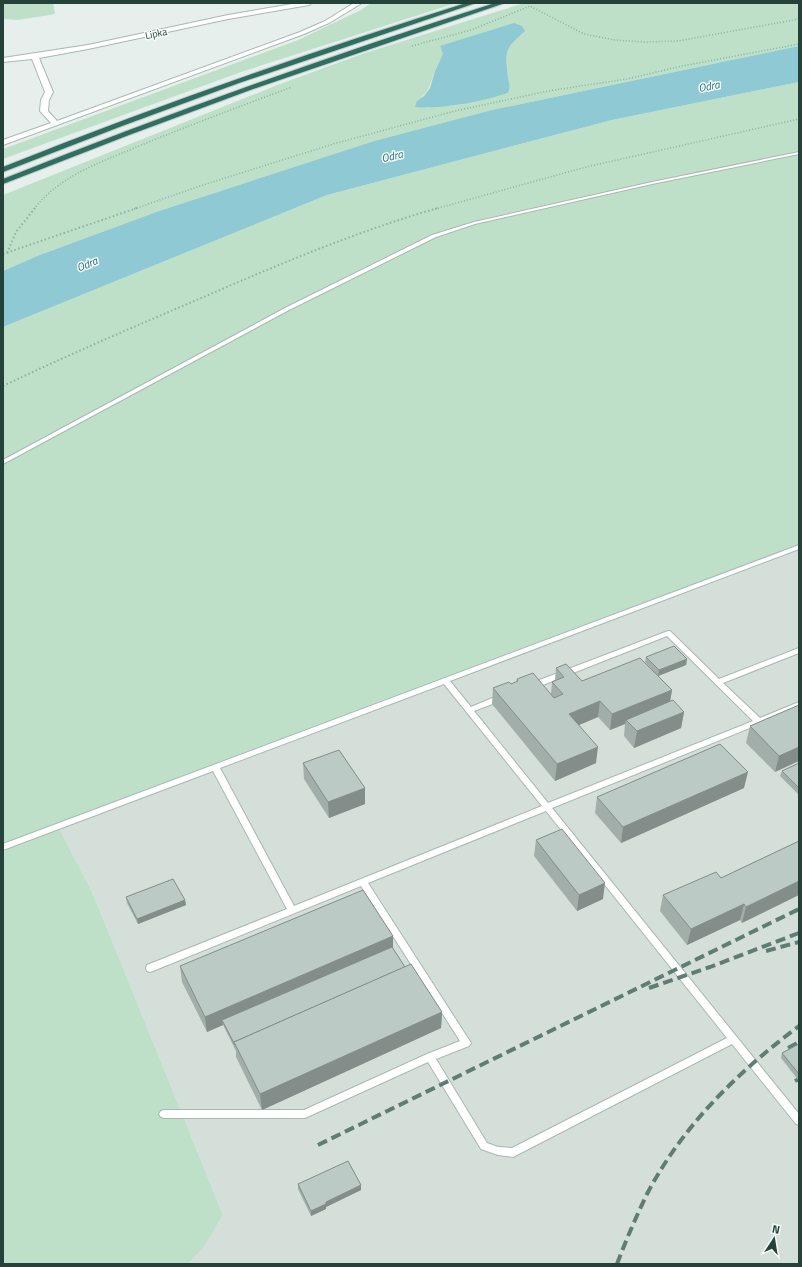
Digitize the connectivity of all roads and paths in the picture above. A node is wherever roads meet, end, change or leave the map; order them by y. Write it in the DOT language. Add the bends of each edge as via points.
graph roads {
  1 [pos="310,3"];
  2 [pos="358,3"];
  3 [pos="473,3"];
  4 [pos="502,3"];
  5 [pos="799,18"];
  6 [pos="799,44"];
  7 [pos="406,48"];
  8 [pos="35,57"];
  9 [pos="3,60"];
  10 [pos="293,87"];
  11 [pos="799,118"];
  12 [pos="55,123"];
  13 [pos="3,143"];
  14 [pos="799,153"];
  15 [pos="3,170"];
  16 [pos="3,182"];
  17 [pos="8,253"];
  18 [pos="3,254"];
  19 [pos="3,386"];
  20 [pos="3,462"];
  21 [pos="799,547"];
  22 [pos="799,650"];
  23 [pos="445,680"];
  24 [pos="718,682"];
  25 [pos="521,690"];
  26 [pos="506,696"];
  27 [pos="799,705"];
  28 [pos="470,710"];
  29 [pos="759,722"];
  30 [pos="215,767"];
  31 [pos="548,808"];
  32 [pos="3,847"];
  33 [pos="362,882"];
  34 [pos="292,911"];
  35 [pos="150,968"];
  36 [pos="734,1039"];
  37 [pos="430,1057"];
  38 [pos="164,1114"];
  39 [pos="799,1121"];
  1 -- 8 [label="street, Lipka" via="228,17"];
  2 -- 12 [label="street" via="327,22 302,33"];
  3 -- 15 [label="highway" via="258,73"];
  4 -- 16 [label="highway" via="270,79"];
  5 -- 7 [label="path" via="678,41 615,40 584,34 530,6 471,30"];
  6 -- 17 [label="path" via="455,111 311,151"];
  8 -- 9 [label="street, Lipka"];
  8 -- 12 [label="street" via="49,92 44,112"];
  10 -- 17 [label="path" via="189,125 76,173 43,197 16,232"];
  11 -- 19 [label="path" via="587,167 376,228 271,268 75,351"];
  12 -- 13 [label="street"];
  14 -- 20 [label="lane" via="474,223 434,236 288,308"];
  17 -- 18 [label="path"];
  21 -- 23 [label="lane"];
  22 -- 24 [label="lane"];
  23 -- 28 [label="lane"];
  23 -- 30 [label="lane"];
  24 -- 25 [label="lane" via="668,634"];
  24 -- 29 [label="lane"];
  26 -- 28 [label="lane"];
  27 -- 29 [label="lane"];
  28 -- 31 [label="lane"];
  29 -- 31 [label="lane"];
  30 -- 32 [label="lane"];
  30 -- 34 [label="lane"];
  31 -- 33 [label="lane"];
  31 -- 36 [label="lane"];
  33 -- 34 [label="lane"];
  33 -- 37 [label="lane" via="466,1043"];
  34 -- 35 [label="lane"];
  36 -- 37 [label="lane" via="513,1153 484,1146"];
  36 -- 39 [label="lane"];
  37 -- 38 [label="lane" via="305,1114"];
}
